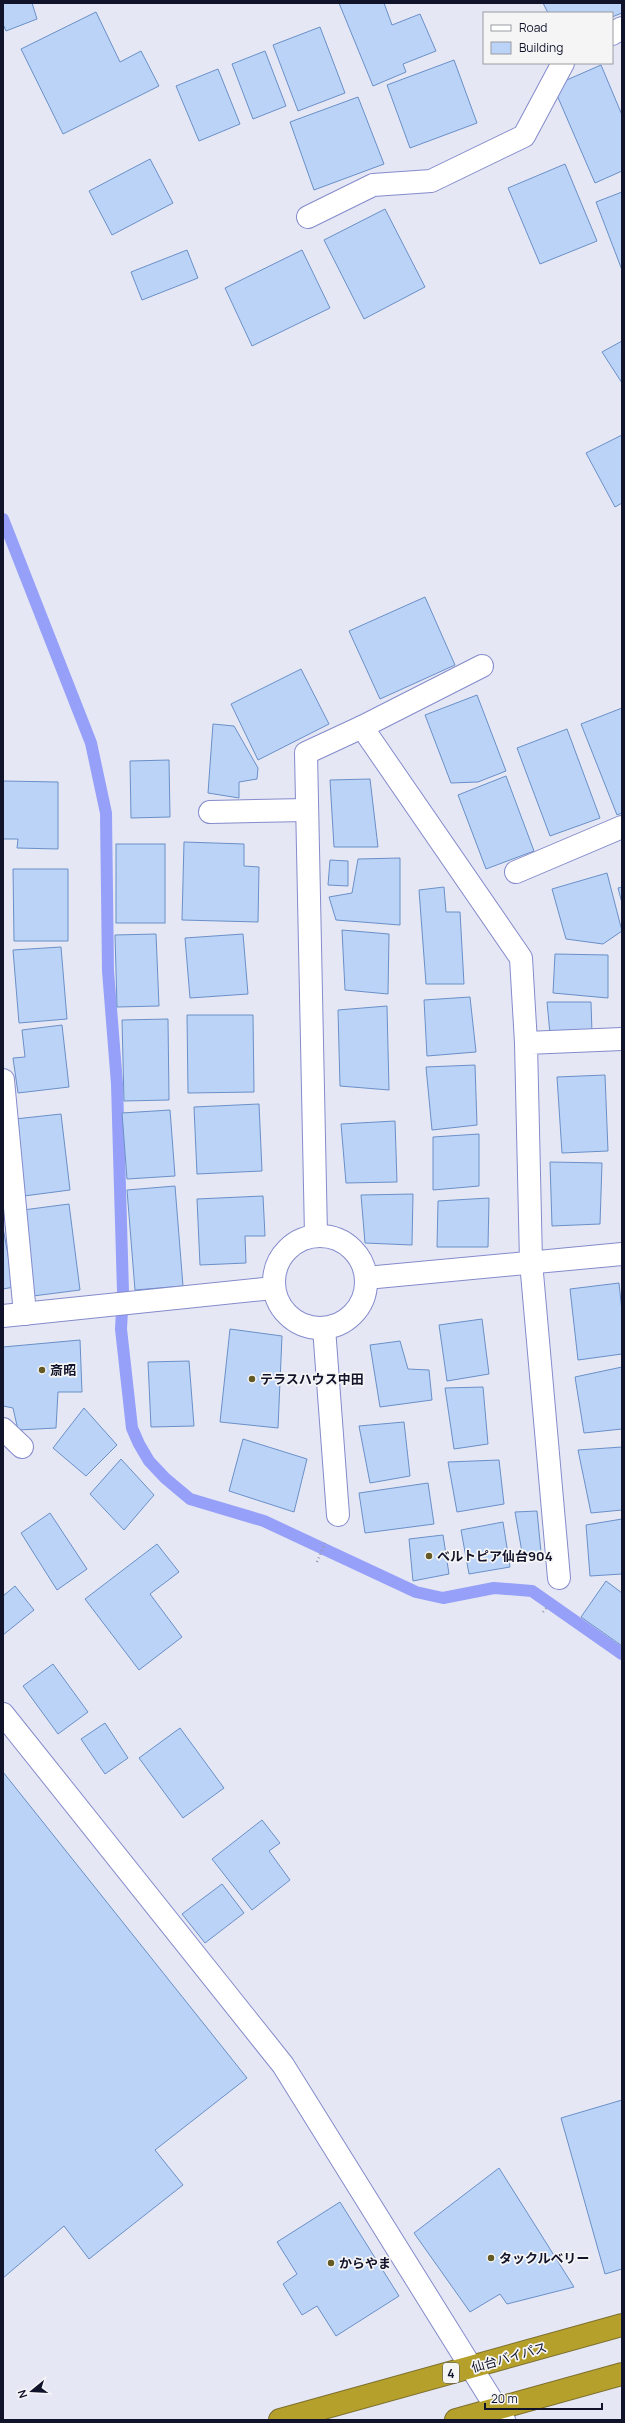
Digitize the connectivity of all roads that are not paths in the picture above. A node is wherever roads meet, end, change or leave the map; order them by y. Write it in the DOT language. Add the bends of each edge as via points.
graph roads {
  1 [pos="622,28"];
  2 [pos="613,33"];
  3 [pos="562,64"];
  4 [pos="308,217"];
  5 [pos="482,666"];
  6 [pos="362,727"];
  7 [pos="306,810"];
  8 [pos="210,812"];
  9 [pos="622,827"];
  10 [pos="516,872"];
  11 [pos="622,1039"];
  12 [pos="526,1043"];
  13 [pos="3,1080"];
  14 [pos="316,1235"];
  15 [pos="622,1254"];
  16 [pos="531,1262"];
  17 [pos="366,1278"];
  18 [pos="273,1288"];
  19 [pos="25,1314"];
  20 [pos="3,1316"];
  21 [pos="324,1328"];
  22 [pos="3,1429"];
  23 [pos="22,1447"];
  24 [pos="338,1515"];
  25 [pos="559,1578"];
  26 [pos="3,1714"];
  27 [pos="622,2325"];
  28 [pos="473,2368"];
  29 [pos="622,2374"];
  30 [pos="500,2414"];
  31 [pos="280,2420"];
  32 [pos="456,2420"];
  1 -- 2 [label="street"];
  3 -- 4 [label="street" via="524,136 431,181 373,185"];
  5 -- 6 [label="street"];
  6 -- 7 [label="street" via="306,753"];
  6 -- 12 [label="street" via="521,958"];
  7 -- 8 [label="street"];
  7 -- 14 [label="street"];
  9 -- 10 [label="street"];
  11 -- 12 [label="street"];
  12 -- 16 [label="street"];
  13 -- 19 [label="street"];
  14 -- 17 [label="street" via="330,1236 344,1242 355,1251"];
  14 -- 18 [label="street" via="301,1239 279,1258 274,1272"];
  15 -- 16 [label="street"];
  16 -- 17 [label="street"];
  16 -- 25 [label="street"];
  17 -- 21 [label="street" via="365,1292 360,1305 350,1317"];
  18 -- 19 [label="street"];
  18 -- 21 [label="street" via="277,1302 285,1314 310,1328"];
  19 -- 20 [label="street"];
  21 -- 24 [label="street"];
  22 -- 23 [label="street"];
  26 -- 28 [label="street" via="283,2064"];
  27 -- 28 [label="highway, 仙台バイパス / 4"];
  28 -- 30 [label="street"];
  28 -- 31 [label="highway, 仙台バイパス / 4"];
  29 -- 30 [label="highway"];
  30 -- 32 [label="highway"];
}
